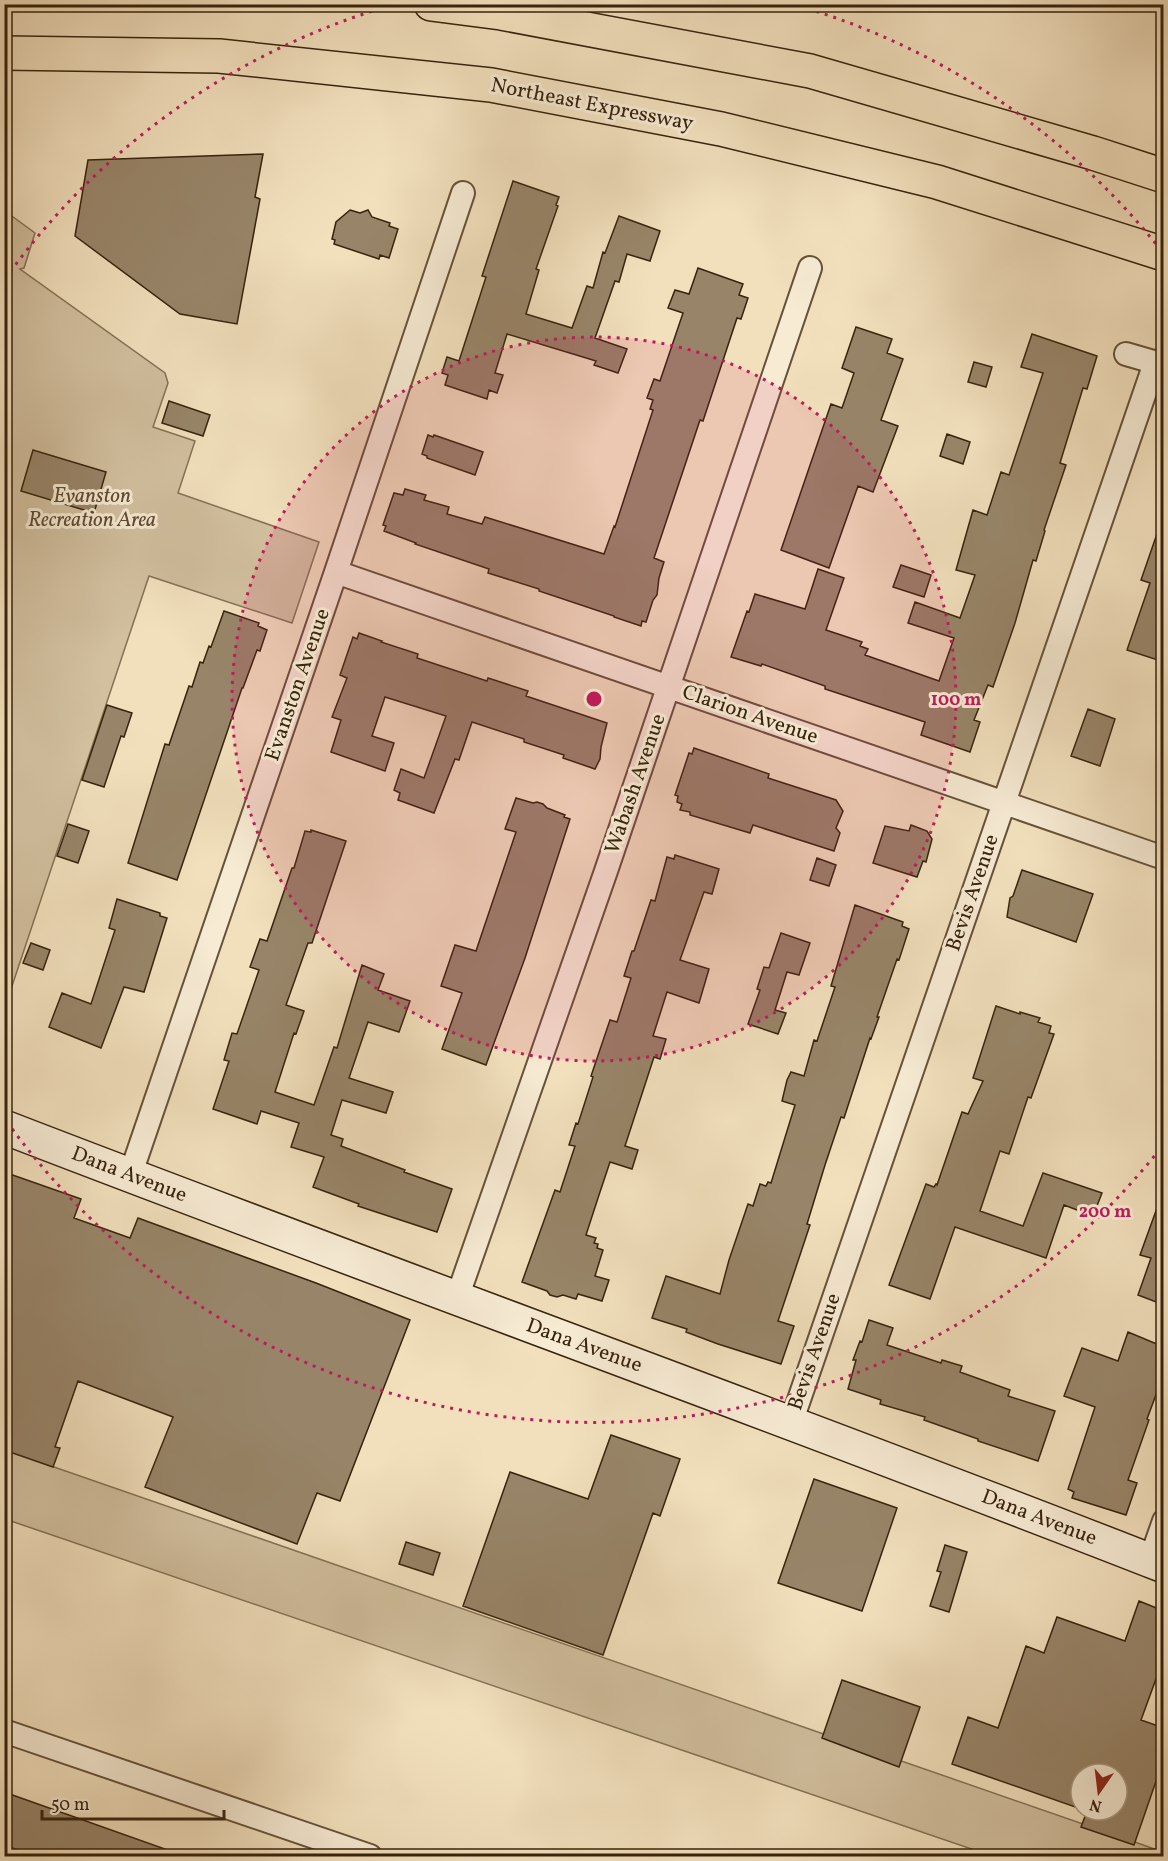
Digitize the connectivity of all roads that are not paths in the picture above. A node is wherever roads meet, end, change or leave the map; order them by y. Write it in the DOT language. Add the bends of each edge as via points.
graph roads {
  1 [pos="431,4"];
  2 [pos="4,53"];
  3 [pos="1164,176"];
  4 [pos="463,193"];
  5 [pos="1164,254"];
  6 [pos="810,268"];
  7 [pos="1126,354"];
  8 [pos="1159,364"];
  9 [pos="336,572"];
  10 [pos="669,686"];
  11 [pos="1004,803"];
  12 [pos="1164,858"];
  13 [pos="4,1127"];
  14 [pos="130,1176"];
  15 [pos="457,1299"];
  16 [pos="791,1423"];
  17 [pos="1164,1521"];
  18 [pos="1157,1563"];
  19 [pos="4,1731"];
  20 [pos="370,1857"];
  1 -- 3 [label="highway" via="501,13 810,71"];
  2 -- 5 [label="highway, Northeast Expressway" via="219,56 491,85 721,129 937,182"];
  4 -- 9 [label="street, Evanston Avenue"];
  6 -- 10 [label="street, Wabash Avenue"];
  7 -- 8 [label="street"];
  8 -- 11 [label="street, Bevis Avenue"];
  9 -- 10 [label="street, Clarion Avenue"];
  9 -- 14 [label="street, Evanston Avenue"];
  10 -- 11 [label="street, Clarion Avenue"];
  10 -- 15 [label="street, Wabash Avenue"];
  11 -- 12 [label="street, Clarion Avenue"];
  11 -- 16 [label="street, Bevis Avenue"];
  13 -- 14 [label="street, Dana Avenue"];
  14 -- 15 [label="street, Dana Avenue"];
  15 -- 16 [label="street, Dana Avenue"];
  16 -- 18 [label="street, Dana Avenue"];
  17 -- 18 [label="street"];
  19 -- 20 [label="street"];
}
